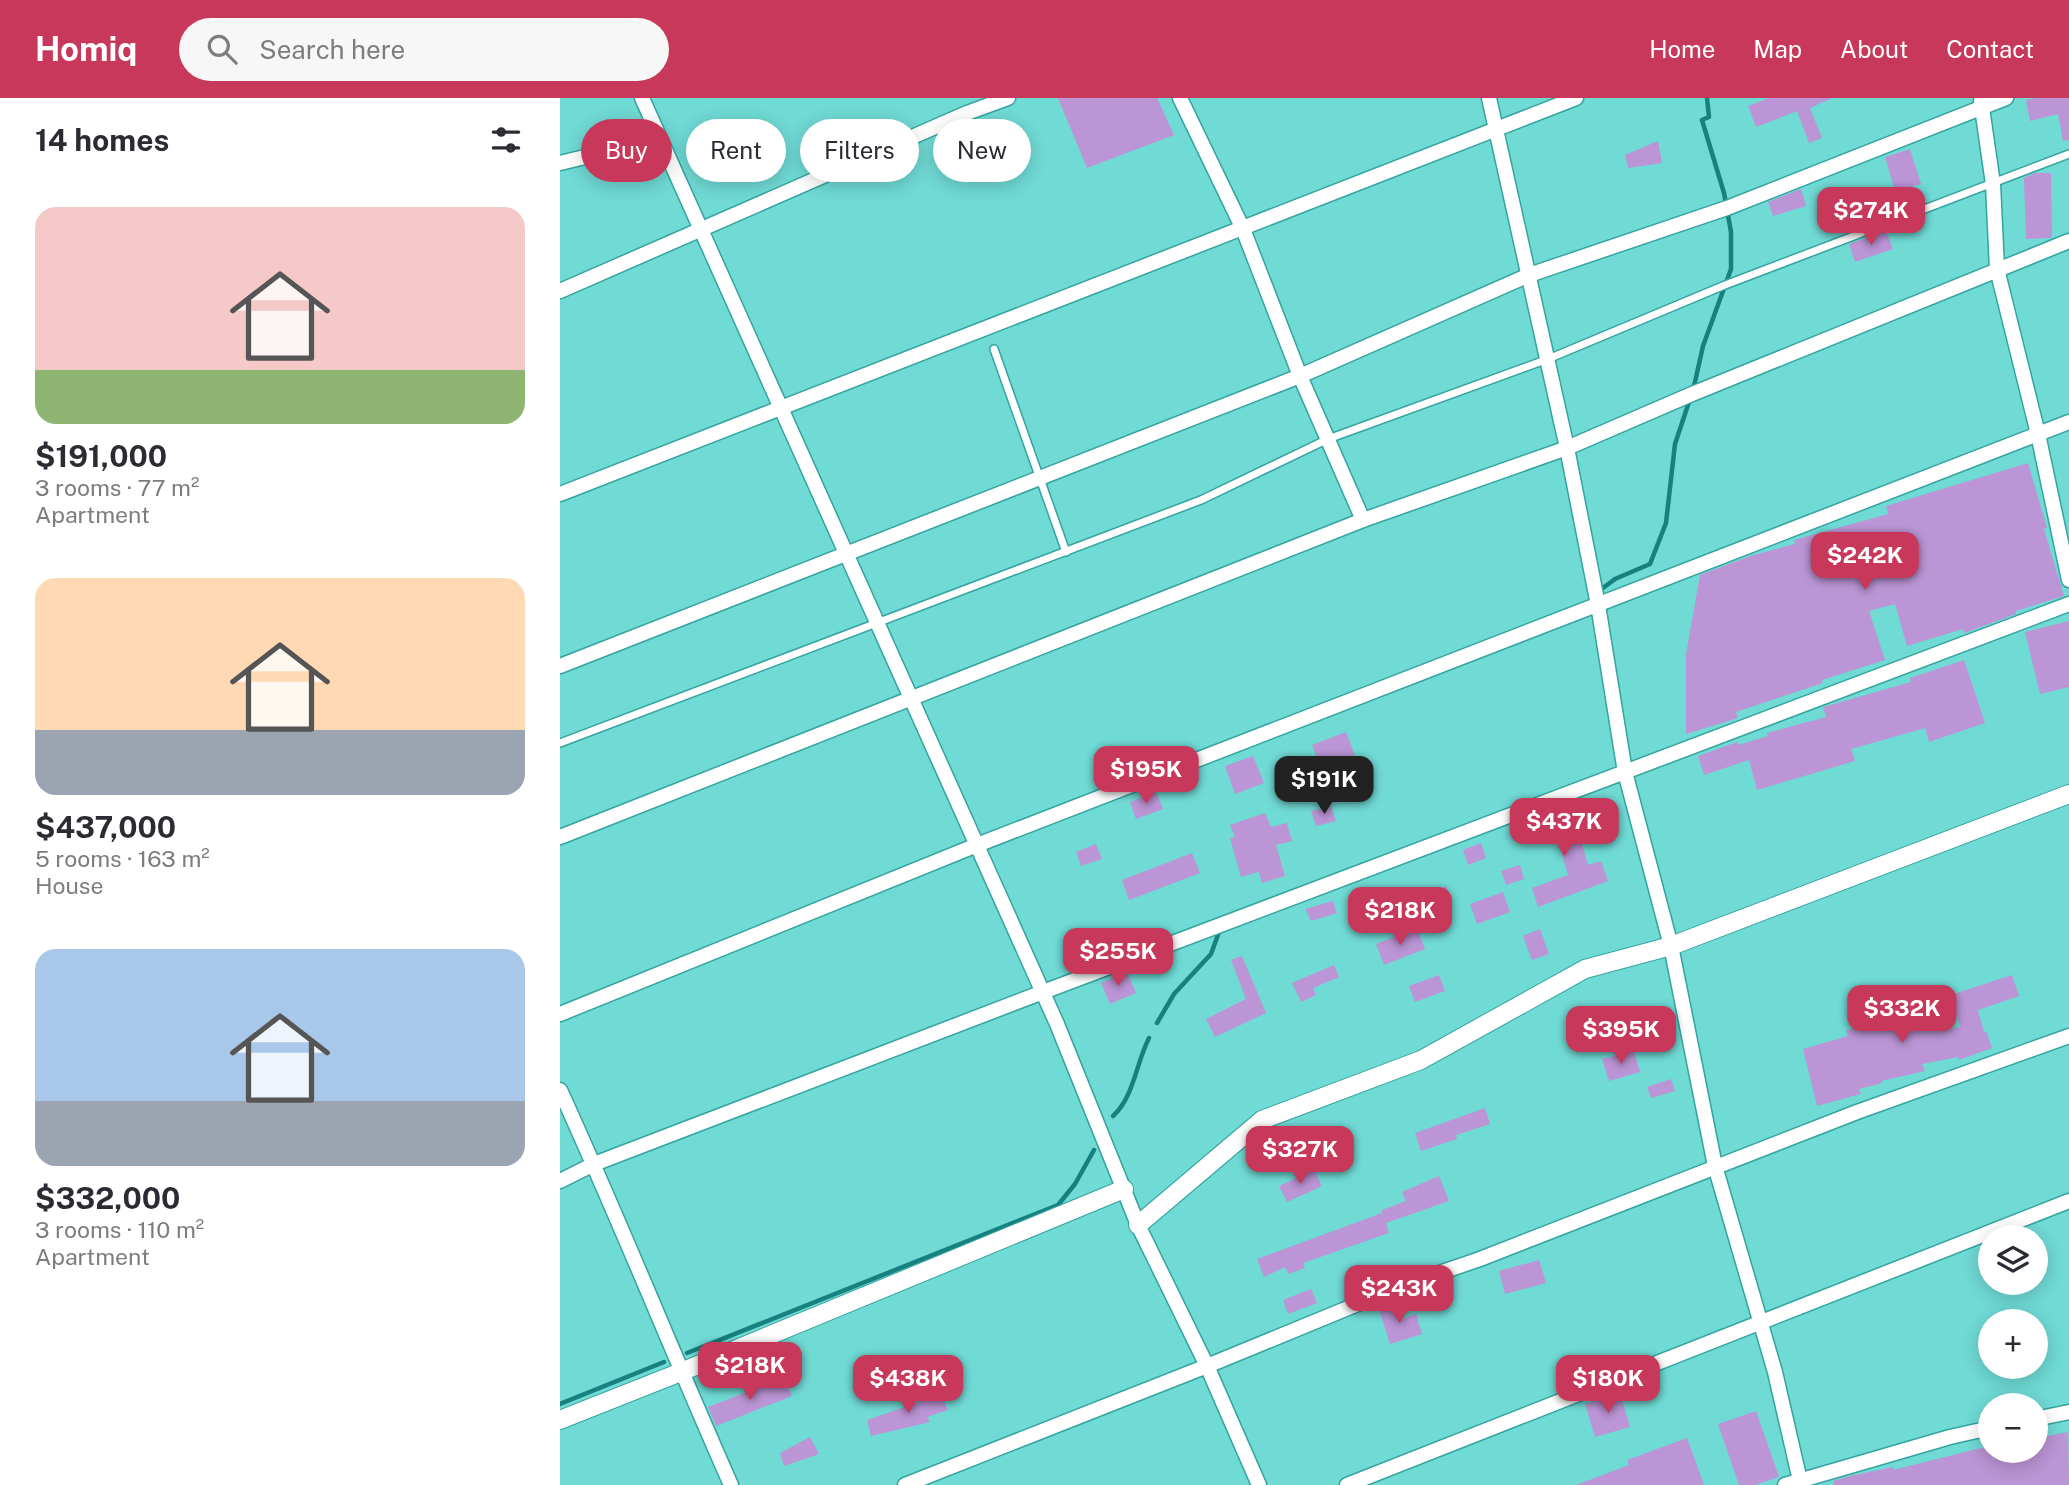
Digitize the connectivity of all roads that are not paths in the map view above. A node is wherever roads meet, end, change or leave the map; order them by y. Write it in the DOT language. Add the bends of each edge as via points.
graph roads {
  1 [pos="642,98"];
  2 [pos="1008,98"];
  3 [pos="1180,98"];
  4 [pos="1489,98"];
  5 [pos="1576,98"];
  6 [pos="2006,98"];
  7 [pos="1981,103"];
  8 [pos="651,119"];
  9 [pos="1496,129"];
  10 [pos="2069,154"];
  11 [pos="581,158"];
  12 [pos="560,163"];
  13 [pos="672,165"];
  14 [pos="1993,184"];
  15 [pos="1243,229"];
  16 [pos="702,230"];
  17 [pos="2069,241"];
  18 [pos="1997,269"];
  19 [pos="1529,275"];
  20 [pos="560,291"];
  21 [pos="994,349"];
  22 [pos="1548,359"];
  23 [pos="1300,376"];
  24 [pos="782,409"];
  25 [pos="2069,422"];
  26 [pos="2038,434"];
  27 [pos="1328,439"];
  28 [pos="1567,448"];
  29 [pos="1042,478"];
  30 [pos="560,494"];
  31 [pos="1363,520"];
  32 [pos="1066,552"];
  33 [pos="847,555"];
  34 [pos="2069,580"];
  35 [pos="2069,604"];
  36 [pos="1598,605"];
  37 [pos="878,621"];
  38 [pos="560,666"];
  39 [pos="912,700"];
  40 [pos="560,743"];
  41 [pos="1625,772"];
  42 [pos="2069,794"];
  43 [pos="560,837"];
  44 [pos="977,845"];
  45 [pos="1671,946"];
  46 [pos="1042,992"];
  47 [pos="560,1014"];
  48 [pos="2069,1036"];
  49 [pos="560,1090"];
  50 [pos="594,1164"];
  51 [pos="1715,1166"];
  52 [pos="560,1181"];
  53 [pos="1124,1189"];
  54 [pos="2069,1201"];
  55 [pos="1138,1225"];
  56 [pos="1761,1322"];
  57 [pos="1207,1366"];
  58 [pos="681,1373"];
  59 [pos="2069,1412"];
  60 [pos="2048,1416"];
  61 [pos="560,1420"];
  62 [pos="1978,1431"];
  63 [pos="1800,1482"];
  64 [pos="731,1485"];
  65 [pos="905,1485"];
  66 [pos="1259,1485"];
  67 [pos="1347,1485"];
  68 [pos="1785,1485"];
  1 -- 8 [label="street"];
  2 -- 16 [label="street"];
  3 -- 15 [label="street"];
  4 -- 9 [label="street"];
  5 -- 9 [label="street"];
  6 -- 7 [label="street"];
  7 -- 14 [label="street"];
  7 -- 19 [label="street" via="1727,208"];
  9 -- 15 [label="street"];
  9 -- 19 [label="street"];
  10 -- 14 [label="lane"];
  11 -- 12 [label="street"];
  13 -- 16 [label="street"];
  14 -- 18 [label="street"];
  14 -- 22 [label="lane" via="1725,285"];
  15 -- 23 [label="street"];
  15 -- 24 [label="street"];
  16 -- 20 [label="street"];
  16 -- 24 [label="street"];
  17 -- 18 [label="street"];
  18 -- 26 [label="street"];
  18 -- 28 [label="street"];
  19 -- 22 [label="street"];
  19 -- 23 [label="street"];
  21 -- 29 [label="lane"];
  22 -- 27 [label="lane"];
  22 -- 28 [label="street"];
  23 -- 27 [label="street"];
  23 -- 29 [label="street"];
  24 -- 30 [label="street"];
  24 -- 33 [label="street"];
  25 -- 26 [label="street"];
  26 -- 34 [label="street"];
  26 -- 36 [label="street"];
  27 -- 31 [label="street"];
  27 -- 32 [label="lane" via="1201,500"];
  28 -- 31 [label="street"];
  28 -- 36 [label="street"];
  29 -- 32 [label="lane"];
  29 -- 33 [label="street"];
  31 -- 39 [label="street"];
  32 -- 37 [label="lane"];
  33 -- 37 [label="street"];
  33 -- 38 [label="street"];
  35 -- 41 [label="street"];
  36 -- 41 [label="street"];
  36 -- 44 [label="street"];
  37 -- 39 [label="street"];
  37 -- 40 [label="lane"];
  39 -- 43 [label="street"];
  39 -- 44 [label="street"];
  41 -- 45 [label="street"];
  41 -- 46 [label="street"];
  42 -- 45 [label="street"];
  44 -- 46 [label="street"];
  44 -- 47 [label="street"];
  45 -- 51 [label="street"];
  45 -- 55 [label="street" via="1585,969 1421,1060 1262,1120"];
  46 -- 50 [label="street"];
  46 -- 53 [label="street"];
  48 -- 51 [label="street"];
  49 -- 50 [label="street"];
  50 -- 52 [label="street"];
  50 -- 58 [label="street"];
  51 -- 56 [label="street"];
  51 -- 57 [label="street"];
  53 -- 55 [label="street"];
  53 -- 58 [label="street"];
  54 -- 56 [label="street"];
  55 -- 57 [label="street"];
  56 -- 63 [label="street"];
  56 -- 67 [label="street"];
  57 -- 65 [label="street"];
  57 -- 66 [label="street"];
  58 -- 61 [label="street"];
  58 -- 64 [label="street"];
  59 -- 60 [label="street"];
  62 -- 63 [label="street"];
  63 -- 68 [label="street"];
}
